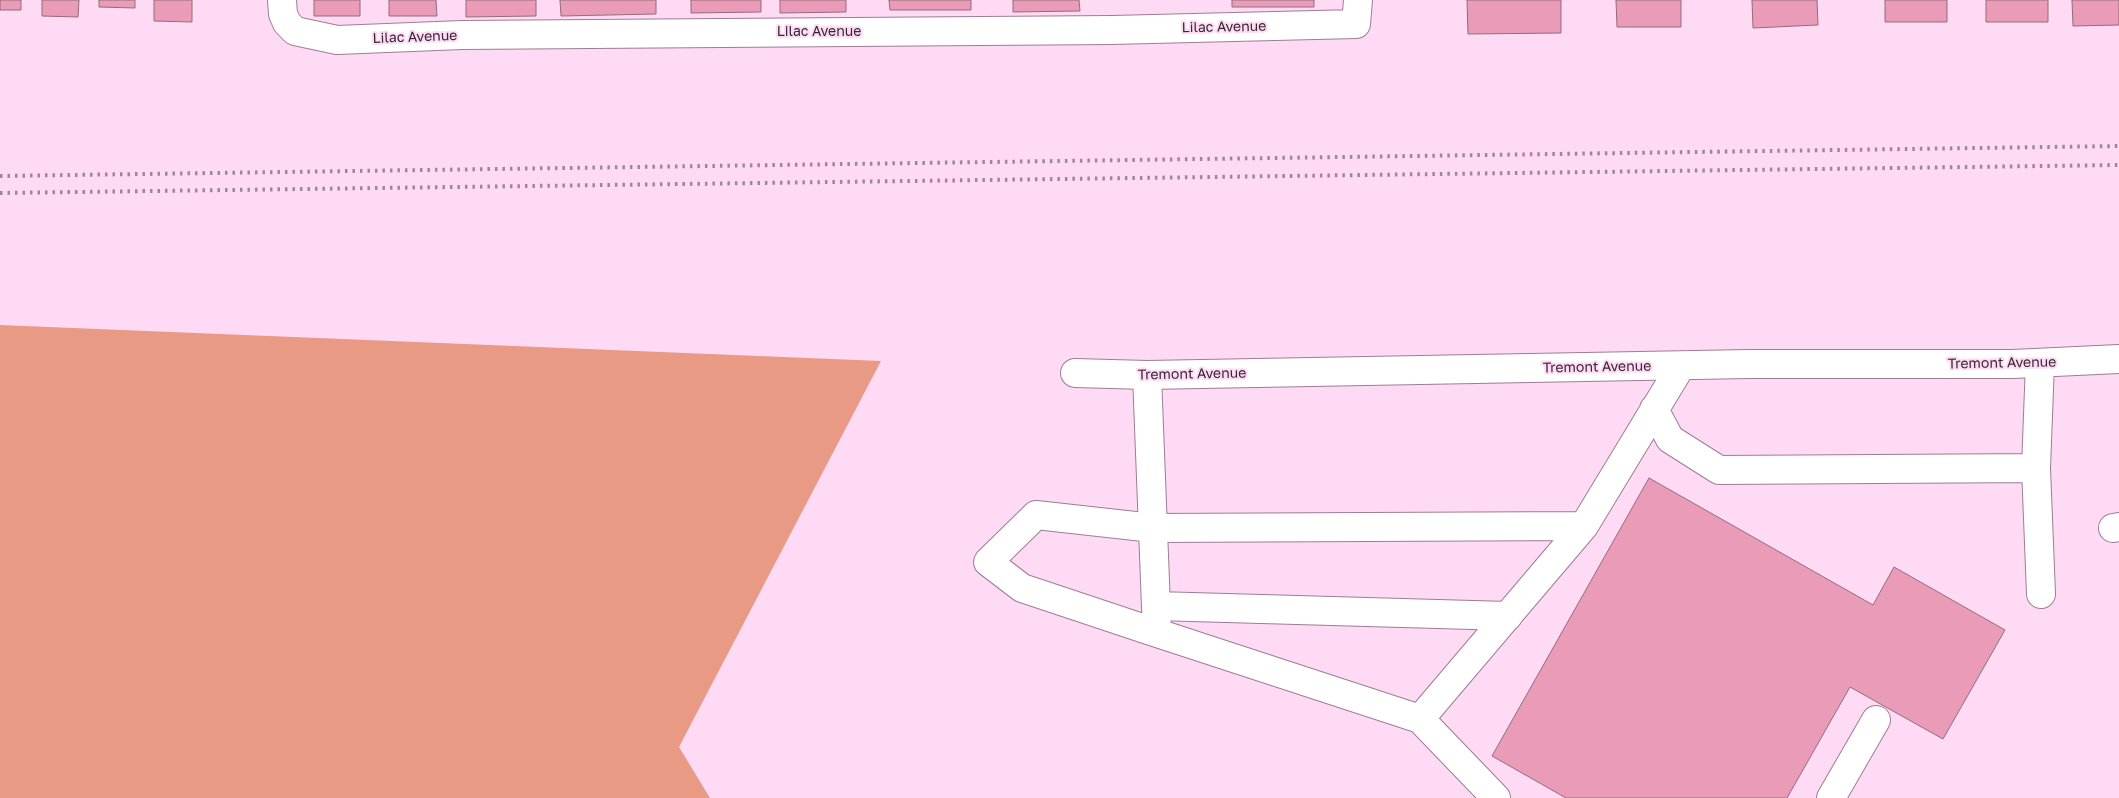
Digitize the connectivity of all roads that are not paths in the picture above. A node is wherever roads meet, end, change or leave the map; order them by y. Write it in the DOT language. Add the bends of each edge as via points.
graph roads {
  1 [pos="284,12"];
  2 [pos="1357,12"];
  3 [pos="2119,359"];
  4 [pos="2040,363"];
  5 [pos="1681,366"];
  6 [pos="1075,373"];
  7 [pos="1147,375"];
  8 [pos="1654,409"];
  9 [pos="2036,468"];
  10 [pos="1584,526"];
  11 [pos="1153,528"];
  12 [pos="2041,594"];
  13 [pos="1156,606"];
  14 [pos="1508,616"];
  15 [pos="1158,633"];
  16 [pos="1420,719"];
  17 [pos="1876,720"];
  18 [pos="1496,798"];
  19 [pos="1831,798"];
  1 -- 2 [label="street, Lilac Avenue" via="295,31 337,40 462,35 1112,30"];
  3 -- 4 [label="street, Tremont Avenue"];
  4 -- 5 [label="street, Tremont Avenue"];
  4 -- 9 [label="street"];
  5 -- 7 [label="street, Tremont Avenue"];
  5 -- 8 [label="street"];
  6 -- 7 [label="street, Tremont Avenue"];
  7 -- 11 [label="street"];
  8 -- 9 [label="street" via="1670,439 1719,470"];
  8 -- 10 [label="street"];
  9 -- 12 [label="street"];
  10 -- 11 [label="street"];
  10 -- 14 [label="street"];
  11 -- 13 [label="street"];
  11 -- 15 [label="street" via="1036,515 988,562 1022,588"];
  13 -- 14 [label="street"];
  13 -- 15 [label="street"];
  14 -- 16 [label="street"];
  15 -- 16 [label="street"];
  16 -- 18 [label="street"];
  17 -- 19 [label="street"];
}
